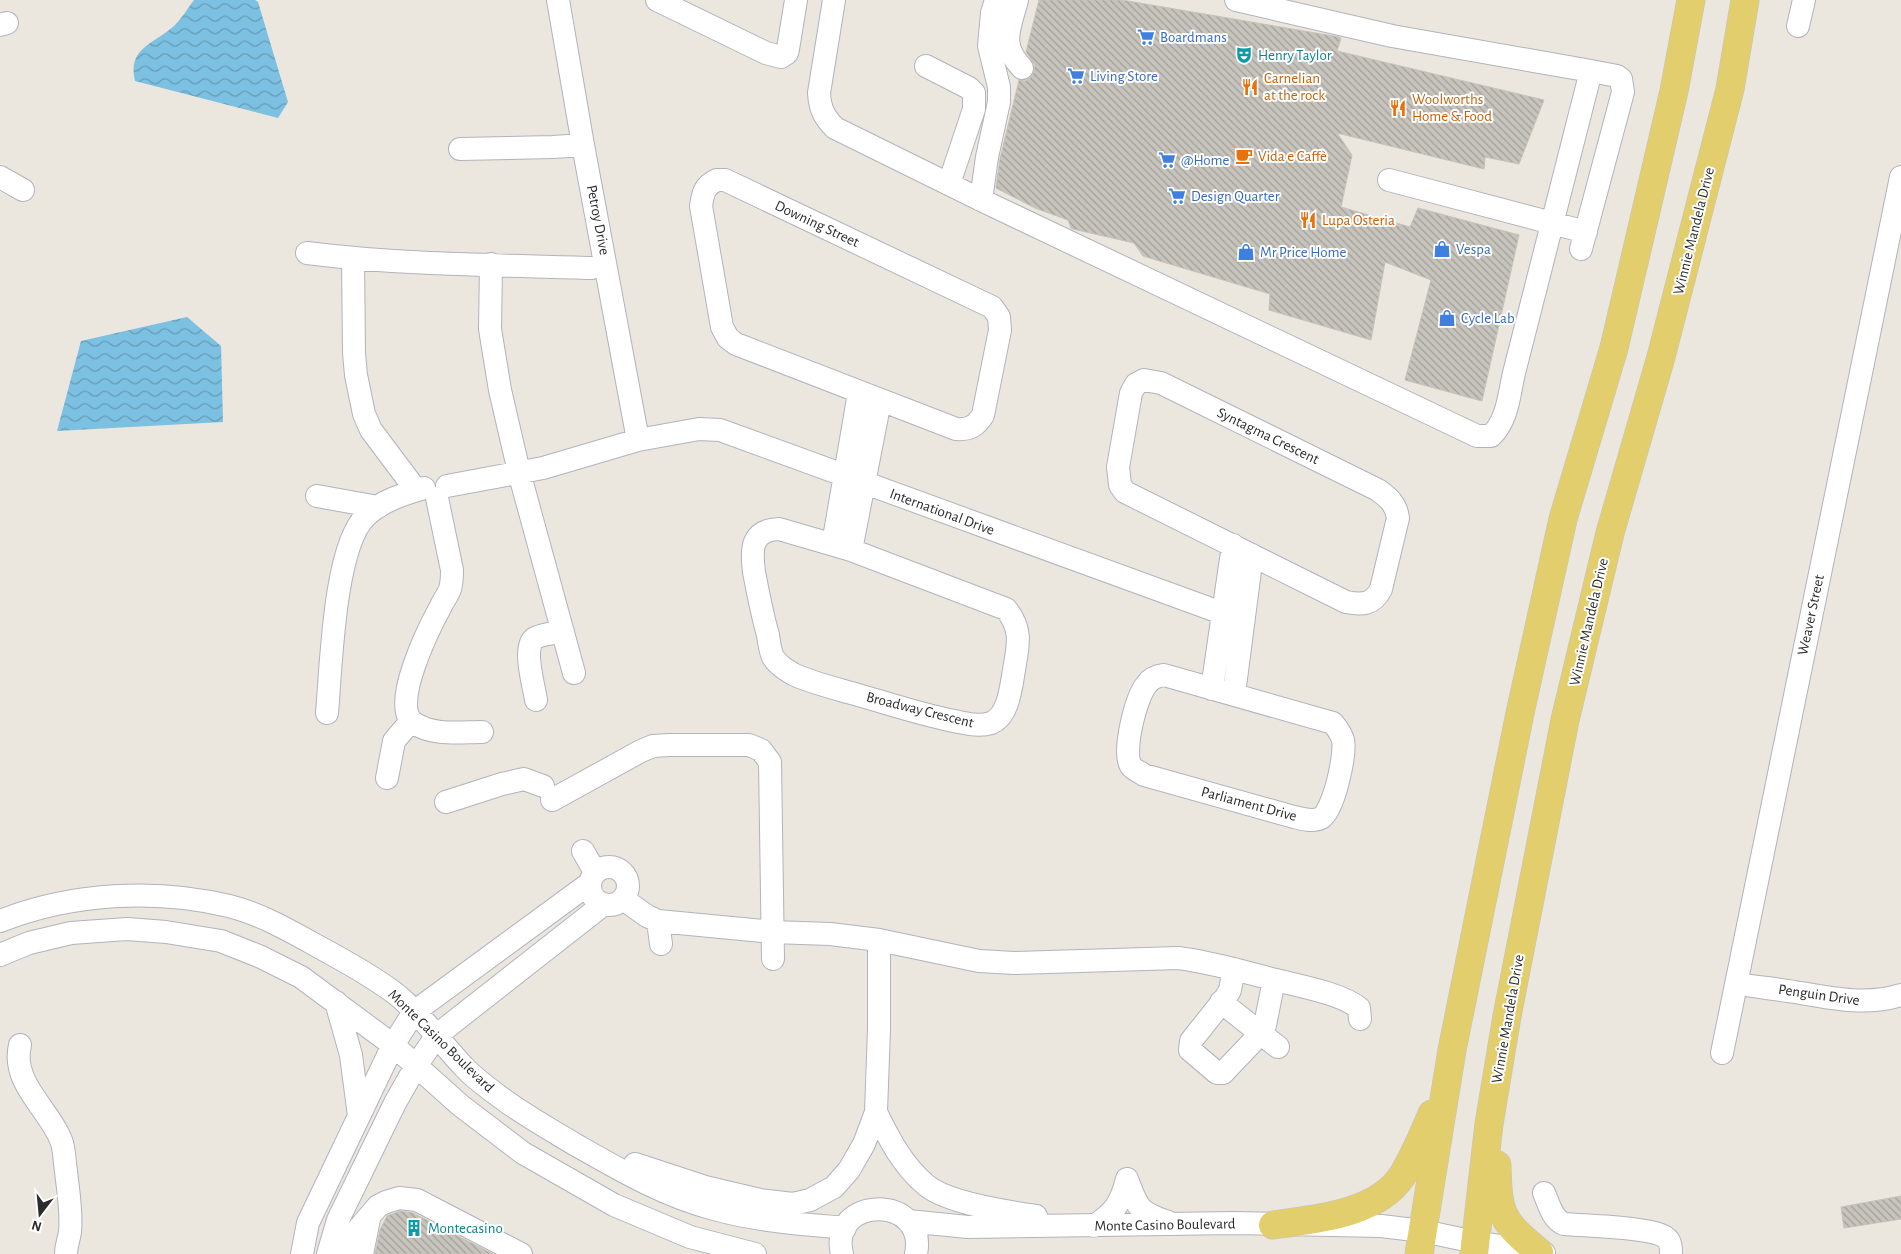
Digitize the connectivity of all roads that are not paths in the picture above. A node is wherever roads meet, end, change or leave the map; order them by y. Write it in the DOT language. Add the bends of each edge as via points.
graph roads {
  1 [pos="558,0"];
  2 [pos="657,0"];
  3 [pos="796,0"];
  4 [pos="834,0"];
  5 [pos="996,0"];
  6 [pos="1017,0"];
  7 [pos="1236,0"];
  8 [pos="1691,0"];
  9 [pos="1745,0"];
  10 [pos="1804,0"];
  11 [pos="1798,26"];
  12 [pos="926,66"];
  13 [pos="1022,68"];
  14 [pos="1592,71"];
  15 [pos="583,144"];
  16 [pos="460,149"];
  17 [pos="0,177"];
  18 [pos="1901,177"];
  19 [pos="1389,180"];
  20 [pos="949,184"];
  21 [pos="23,190"];
  22 [pos="981,200"];
  23 [pos="1552,222"];
  24 [pos="307,253"];
  25 [pos="353,258"];
  26 [pos="491,264"];
  27 [pos="592,268"];
  28 [pos="859,393"];
  29 [pos="880,400"];
  30 [pos="638,440"];
  31 [pos="519,472"];
  32 [pos="854,480"];
  33 [pos="431,491"];
  34 [pos="317,496"];
  35 [pos="378,507"];
  36 [pos="842,547"];
  37 [pos="1242,550"];
  38 [pos="1232,616"];
  39 [pos="562,632"];
  40 [pos="574,672"];
  41 [pos="1212,689"];
  42 [pos="1234,694"];
  43 [pos="536,700"];
  44 [pos="327,712"];
  45 [pos="411,721"];
  46 [pos="482,732"];
  47 [pos="387,778"];
  48 [pos="446,802"];
  49 [pos="583,851"];
  50 [pos="592,878"];
  51 [pos="613,902"];
  52 [pos="0,921"];
  53 [pos="658,921"];
  54 [pos="773,932"];
  55 [pos="879,940"];
  56 [pos="661,944"];
  57 [pos="0,955"];
  58 [pos="773,959"];
  59 [pos="1234,969"];
  60 [pos="1274,980"];
  61 [pos="1738,984"];
  62 [pos="1901,995"];
  63 [pos="336,1002"];
  64 [pos="1221,1002"];
  65 [pos="414,1012"];
  66 [pos="1360,1019"];
  67 [pos="1261,1033"];
  68 [pos="437,1034"];
  69 [pos="20,1045"];
  70 [pos="393,1045"];
  71 [pos="1278,1047"];
  72 [pos="1452,1050"];
  73 [pos="1722,1053"];
  74 [pos="416,1066"];
  75 [pos="876,1112"];
  76 [pos="360,1117"];
  77 [pos="1489,1124"];
  78 [pos="575,1144"];
  79 [pos="1544,1193"];
  80 [pos="369,1219"];
  81 [pos="908,1222"];
  82 [pos="1173,1224"];
  83 [pos="1273,1225"];
  84 [pos="1094,1226"];
  85 [pos="845,1228"];
  86 [pos="1421,1243"];
  87 [pos="1475,1248"];
  88 [pos="1545,1253"];
  89 [pos="66,1254"];
  90 [pos="302,1254"];
  91 [pos="328,1254"];
  92 [pos="362,1254"];
  93 [pos="521,1254"];
  94 [pos="755,1254"];
  95 [pos="842,1254"];
  96 [pos="916,1254"];
  97 [pos="1672,1254"];
  1 -- 15 [label="street, Petroy Drive"];
  2 -- 3 [label="street" via="766,53 781,57 787,53"];
  4 -- 20 [label="street" via="819,93 825,118 853,138"];
  5 -- 22 [label="street" via="989,46 999,87 999,102"];
  6 -- 13 [label="street" via="1007,40"];
  7 -- 14 [label="street" via="1392,36"];
  8 -- 72 [label="main road" via="1674,91 1614,348 1563,519"];
  9 -- 77 [label="main road, Winnie Mandela Drive" via="1730,89 1661,357 1610,533 1565,720"];
  10 -- 11 [label="street"];
  12 -- 20 [label="street" via="974,93 974,109"];
  14 -- 23 [label="street"];
  14 -- 23 [label="street" via="1617,76 1624,92 1583,240"];
  15 -- 16 [label="street"];
  15 -- 30 [label="street, Petroy Drive"];
  17 -- 21 [label="street"];
  18 -- 61 [label="street, Weaver Street"];
  19 -- 23 [label="street"];
  20 -- 22 [label="street"];
  22 -- 23 [label="street" via="1476,436 1491,436 1505,415"];
  24 -- 25 [label="street"];
  25 -- 26 [label="street"];
  25 -- 33 [label="street" via="354,353 364,414 371,430"];
  26 -- 27 [label="street"];
  26 -- 31 [label="street" via="490,329 494,360"];
  28 -- 29 [label="street, Downing Street"];
  28 -- 29 [label="street, Downing Street" via="728,338 722,328 701,206 703,191 709,184 725,180 992,306 996,311 1000,330 983,414 972,427 956,429"];
  28 -- 32 [label="street"];
  29 -- 32 [label="street"];
  30 -- 31 [label="street, International Drive"];
  30 -- 32 [label="street, International Drive" via="699,429 720,430"];
  31 -- 33 [label="street, International Drive"];
  31 -- 39 [label="street"];
  32 -- 36 [label="street"];
  32 -- 38 [label="street, International Drive"];
  33 -- 35 [label="street, International Drive" via="388,500"];
  33 -- 45 [label="street" via="452,581 414,664 406,708"];
  34 -- 35 [label="street"];
  35 -- 44 [label="street, International Drive" via="365,516 346,557 336,610"];
  36 -- 36 [label="street, Broadway Crescent" via="779,529 766,530 758,535 752,558 758,598 773,656 780,666 811,680 884,703 965,724 981,725 999,718 1009,694 1019,640 1017,627 1006,609"];
  37 -- 37 [label="street, Syntagma Crescent" via="1135,498 1120,485 1118,467 1131,393 1136,384 1144,380 1161,383 1378,490 1397,509 1398,518 1381,589 1368,603 1346,602"];
  37 -- 38 [label="street"];
  38 -- 41 [label="street"];
  38 -- 42 [label="street"];
  39 -- 40 [label="street"];
  39 -- 43 [label="street" via="536,637 531,642 528,651"];
  41 -- 42 [label="street, Parliament Drive"];
  41 -- 42 [label="street, Parliament Drive" via="1164,675 1148,682 1133,718 1128,756 1131,766 1144,774 1294,817 1308,820 1323,817 1332,801 1338,777 1343,742 1340,732 1326,720"];
  45 -- 46 [label="street" via="430,730"];
  45 -- 47 [label="street" via="394,741"];
  48 -- 54 [label="street" via="524,779 547,793 653,746 749,745 761,750 770,762"];
  49 -- 50 [label="street"];
  50 -- 51 [label="street" via="593,897"];
  50 -- 51 [label="street" via="608,866 620,870 628,881 627,894"];
  50 -- 65 [label="street"];
  51 -- 53 [label="street"];
  51 -- 68 [label="street"];
  52 -- 65 [label="street, Monte Casino Boulevard" via="24,911 124,896 178,897 230,906 278,924 349,963 397,995"];
  53 -- 54 [label="street"];
  53 -- 56 [label="street"];
  54 -- 55 [label="street"];
  54 -- 58 [label="street"];
  55 -- 59 [label="street" via="979,961 1014,963 1178,958"];
  55 -- 75 [label="street"];
  57 -- 63 [label="street, Monte Casino Boulevard" via="72,933 127,929 166,932 221,941 261,957 301,977"];
  59 -- 60 [label="street"];
  59 -- 64 [label="street" via="1230,990"];
  60 -- 66 [label="street" via="1352,1003 1359,1008"];
  60 -- 67 [label="street"];
  61 -- 62 [label="street, Penguin Drive" via="1839,1000 1866,1001"];
  61 -- 73 [label="street, Weaver Street"];
  63 -- 70 [label="street, Monte Casino Boulevard"];
  63 -- 76 [label="street" via="351,1054"];
  64 -- 67 [label="street"];
  64 -- 67 [label="street" via="1189,1047 1217,1074 1223,1073"];
  65 -- 68 [label="street, Monte Casino Boulevard"];
  65 -- 70 [label="street"];
  67 -- 71 [label="street"];
  68 -- 74 [label="street"];
  68 -- 78 [label="street, Monte Casino Boulevard" via="465,1068 500,1097"];
  69 -- 89 [label="street" via="18,1064 32,1095 56,1129 65,1154 70,1213"];
  70 -- 74 [label="street, Monte Casino Boulevard"];
  70 -- 76 [label="street"];
  72 -- 83 [label="main road" via="1435,1106 1396,1183 1364,1205 1335,1216"];
  72 -- 86 [label="main road"];
  74 -- 91 [label="street" via="334,1231"];
  74 -- 94 [label="street, Monte Casino Boulevard" via="523,1154 614,1205 690,1238"];
  75 -- 78 [label="street" via="864,1144 849,1170 834,1187 810,1200 793,1204 760,1200 705,1186"];
  75 -- 84 [label="street" via="909,1169 927,1186 958,1200"];
  76 -- 90 [label="street" via="308,1222"];
  77 -- 87 [label="main road, Winnie Mandela Drive"];
  77 -- 88 [label="main road" via="1497,1160 1498,1197 1502,1212 1516,1234"];
  78 -- 85 [label="street, Monte Casino Boulevard" via="627,1174 712,1209 781,1222"];
  79 -- 97 [label="street" via="1558,1222 1650,1231 1670,1241"];
  80 -- 91 [label="street" via="343,1247"];
  80 -- 92 [label="street"];
  80 -- 93 [label="street" via="378,1206 386,1202 398,1198 417,1200"];
  81 -- 84 [label="street, Monte Casino Boulevard" via="968,1227"];
  81 -- 85 [label="street" via="898,1213 873,1208 857,1215"];
  81 -- 96 [label="street" via="917,1241"];
  82 -- 83 [label="street, Monte Casino Boulevard"];
  82 -- 84 [label="street, Monte Casino Boulevard"];
  82 -- 84 [label="street" via="1139,1208 1127,1179 1118,1205"];
  83 -- 86 [label="street, Monte Casino Boulevard" via="1381,1226"];
  85 -- 95 [label="street" via="840,1246"];
  86 -- 87 [label="street, Monte Casino Boulevard"];
  87 -- 88 [label="street, Monte Casino Boulevard"];
}
